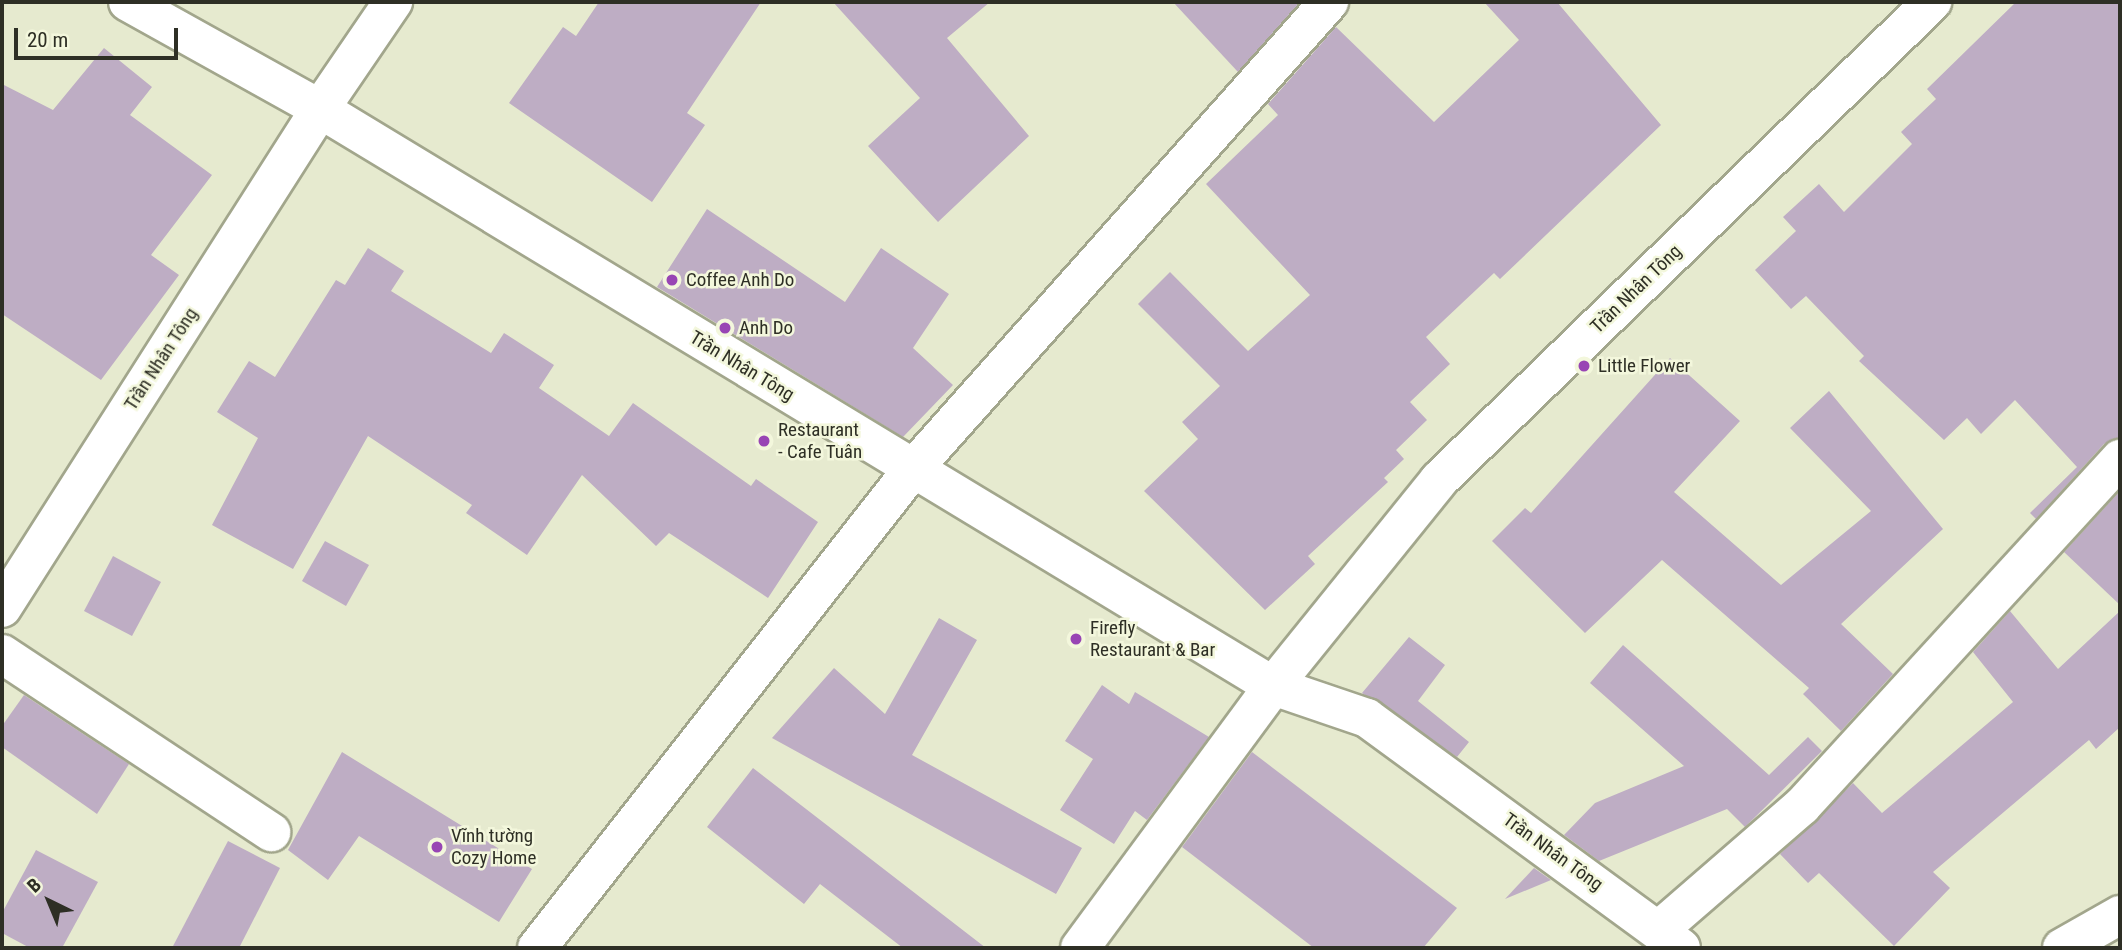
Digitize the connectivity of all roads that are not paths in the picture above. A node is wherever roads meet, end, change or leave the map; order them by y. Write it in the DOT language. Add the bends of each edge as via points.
graph roads {
  1 [pos="128,2"];
  2 [pos="393,2"];
  3 [pos="1329,2"];
  4 [pos="1932,2"];
  5 [pos="320,109"];
  6 [pos="2120,459"];
  7 [pos="912,470"];
  8 [pos="2,608"];
  9 [pos="2,653"];
  10 [pos="1273,685"];
  11 [pos="271,832"];
  12 [pos="2120,915"];
  13 [pos="1671,939"];
  14 [pos="537,948"];
  15 [pos="1080,948"];
  16 [pos="2062,948"];
  1 -- 5 [label="street"];
  2 -- 5 [label="street, Trần Nhân Tông"];
  3 -- 7 [label="street"];
  4 -- 10 [label="street, Trần Nhân Tông" via="1439,480"];
  5 -- 7 [label="street, Trần Nhân Tông"];
  5 -- 8 [label="street, Trần Nhân Tông"];
  6 -- 13 [label="street" via="1802,806"];
  7 -- 10 [label="street, Trần Nhân Tông"];
  7 -- 14 [label="street"];
  9 -- 11 [label="street"];
  10 -- 13 [label="street, Trần Nhân Tông" via="1367,718"];
  10 -- 15 [label="street"];
  12 -- 16 [label="street"];
}
